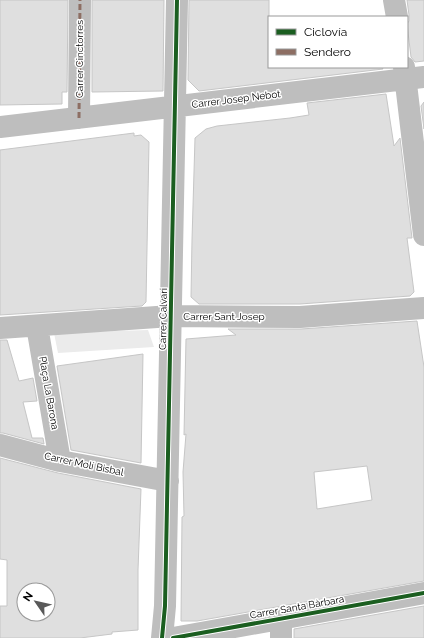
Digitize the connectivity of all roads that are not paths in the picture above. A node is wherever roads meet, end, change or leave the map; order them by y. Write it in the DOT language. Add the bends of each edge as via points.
graph roads {
  1 [pos="80,0"];
  2 [pos="177,0"];
  3 [pos="394,0"];
  4 [pos="397,16"];
  5 [pos="411,74"];
  6 [pos="175,106"];
  7 [pos="79,118"];
  8 [pos="0,127"];
  9 [pos="424,235"];
  10 [pos="424,308"];
  11 [pos="171,316"];
  12 [pos="37,326"];
  13 [pos="0,328"];
  14 [pos="0,445"];
  15 [pos="60,461"];
  16 [pos="168,481"];
  17 [pos="424,593"];
  18 [pos="281,628"];
  19 [pos="162,638"];
  20 [pos="173,638"];
  1 -- 7 [label="street, Carrer Cinctorres"];
  2 -- 6 [label="street, Carrer Calvari"];
  3 -- 4 [label="street"];
  5 -- 6 [label="street, Carrer Josep Nebot"];
  5 -- 9 [label="street"];
  6 -- 7 [label="street, Carrer Josep Nebot"];
  6 -- 11 [label="street, Carrer Calvari"];
  7 -- 8 [label="street, Carrer Josep Nebot"];
  10 -- 11 [label="street, Carrer Sant Josep" via="300,317"];
  11 -- 12 [label="street, Carrer Sant Josep"];
  11 -- 16 [label="street, Carrer Calvari"];
  12 -- 13 [label="street, Carrer Sant Josep"];
  12 -- 15 [label="street, Plaça La Barona"];
  14 -- 15 [label="street, Carrer Molí Bisbal"];
  15 -- 16 [label="street, Carrer Molí Bisbal"];
  16 -- 19 [label="street, Carrer Calvari" via="166,606"];
  17 -- 18 [label="street, Carrer Santa Bàrbara"];
  18 -- 20 [label="street, Carrer Santa Bàrbara"];
}
